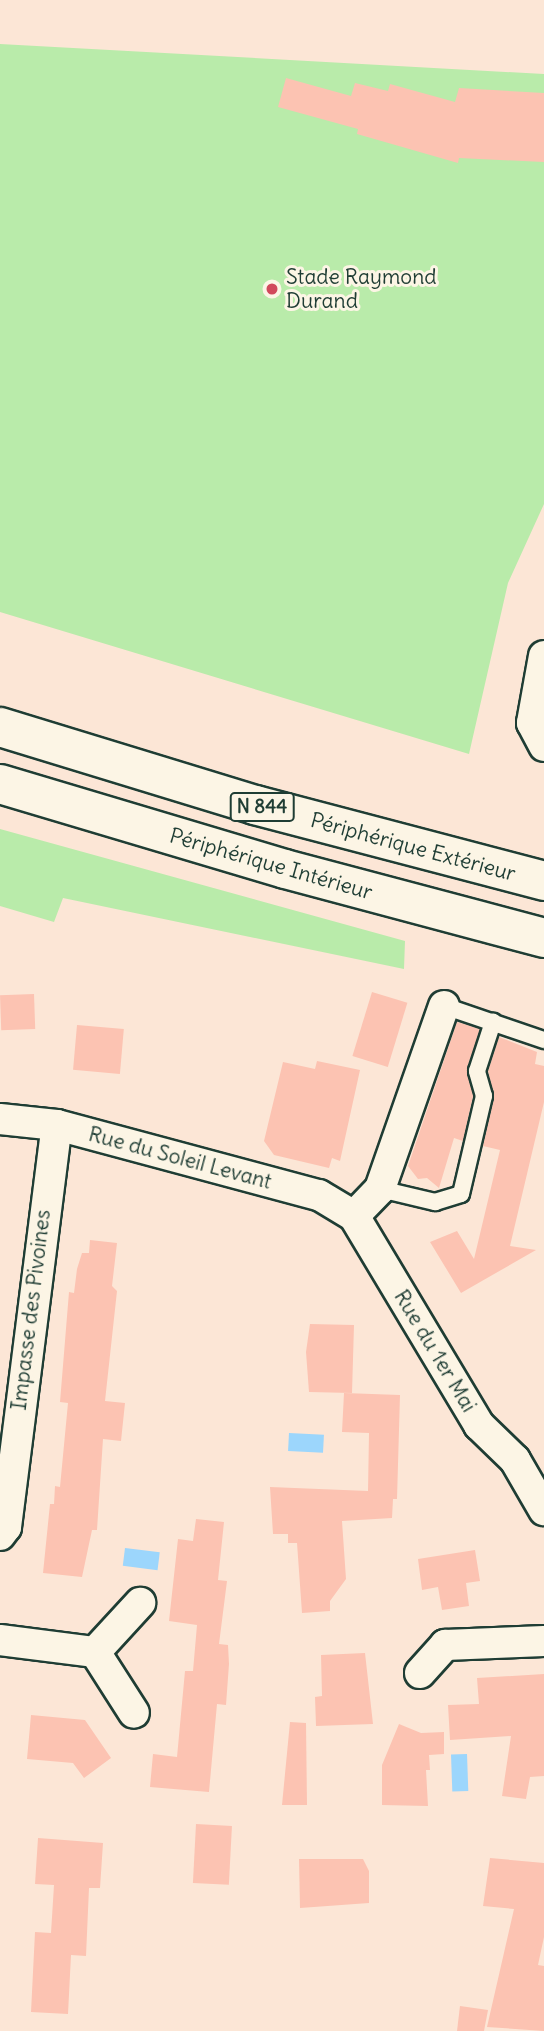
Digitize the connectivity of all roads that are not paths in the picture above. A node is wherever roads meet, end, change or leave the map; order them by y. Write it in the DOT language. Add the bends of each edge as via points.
graph roads {
  1 [pos="544,656"];
  2 [pos="0,727"];
  3 [pos="541,743"];
  4 [pos="0,784"];
  5 [pos="538,876"];
  6 [pos="544,938"];
  7 [pos="444,1006"];
  8 [pos="492,1022"];
  9 [pos="544,1040"];
  10 [pos="0,1119"];
  11 [pos="57,1125"];
  12 [pos="380,1189"];
  13 [pos="354,1216"];
  14 [pos="544,1510"];
  15 [pos="0,1535"];
  16 [pos="141,1603"];
  17 [pos="0,1640"];
  18 [pos="544,1640"];
  19 [pos="95,1652"];
  20 [pos="420,1673"];
  21 [pos="134,1713"];
  1 -- 3 [label="street" via="532,723"];
  2 -- 5 [label="highway, Périphérique Extérieur / N 844" via="255,805"];
  4 -- 6 [label="highway, Périphérique Intérieur / N 844" via="258,862"];
  7 -- 8 [label="lane"];
  7 -- 12 [label="street"];
  8 -- 9 [label="lane"];
  8 -- 12 [label="lane" via="477,1071 484,1096 461,1194 435,1202"];
  10 -- 11 [label="street, Rue du Soleil Levant"];
  11 -- 13 [label="street, Rue du Soleil Levant" via="319,1195"];
  11 -- 15 [label="street, Impasse des Pivoines" via="6,1527"];
  12 -- 13 [label="street"];
  13 -- 14 [label="street, Rue du 1er Mai" via="479,1425 515,1460"];
  16 -- 19 [label="street"];
  17 -- 19 [label="street"];
  18 -- 20 [label="street" via="445,1645"];
  19 -- 21 [label="street"];
}
